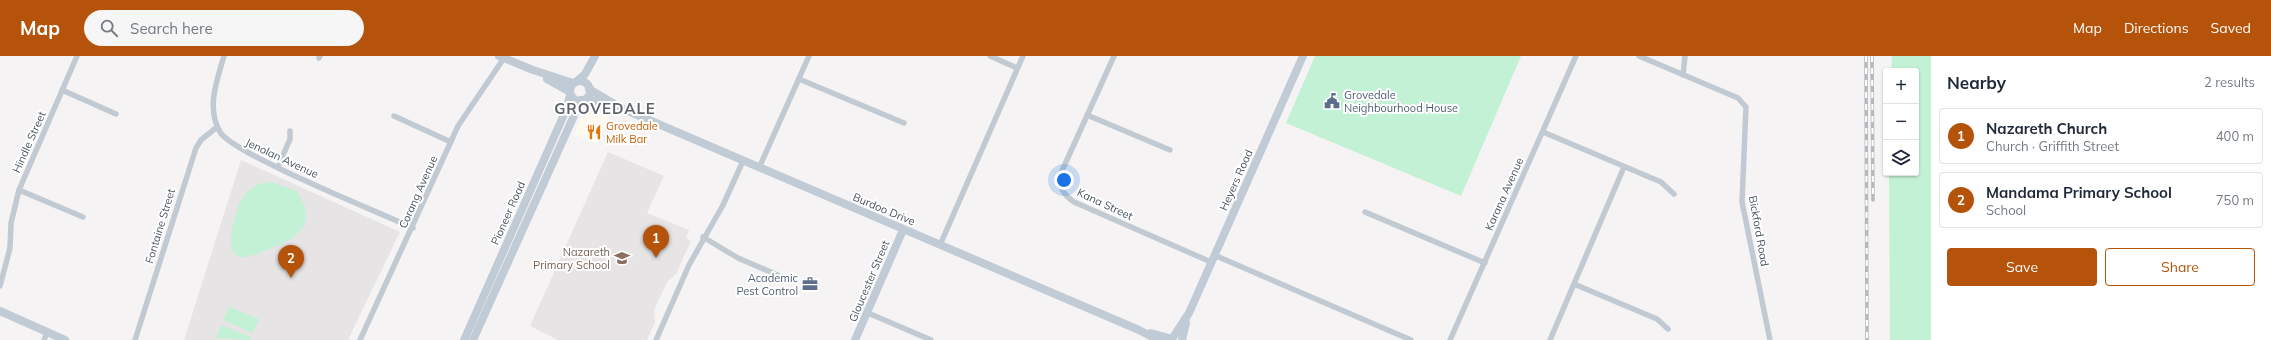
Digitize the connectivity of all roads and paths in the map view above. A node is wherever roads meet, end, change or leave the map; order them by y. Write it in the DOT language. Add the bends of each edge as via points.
graph roads {
  1 [pos="77,56"];
  2 [pos="224,56"];
  3 [pos="809,56"];
  4 [pos="990,56"];
  5 [pos="1023,56"];
  6 [pos="1114,56"];
  7 [pos="1304,56"];
  8 [pos="1576,56"];
  9 [pos="1639,56"];
  10 [pos="1685,56"];
  11 [pos="501,57"];
  12 [pos="595,57"];
  13 [pos="1018,68"];
  14 [pos="533,70"];
  15 [pos="1684,75"];
  16 [pos="799,79"];
  17 [pos="575,82"];
  18 [pos="589,88"];
  19 [pos="62,90"];
  20 [pos="570,93"];
  21 [pos="584,100"];
  22 [pos="621,108"];
  23 [pos="116,114"];
  24 [pos="1087,115"];
  25 [pos="394,116"];
  26 [pos="904,123"];
  27 [pos="217,127"];
  28 [pos="290,131"];
  29 [pos="1544,132"];
  30 [pos="451,142"];
  31 [pos="1170,150"];
  32 [pos="743,161"];
  33 [pos="278,167"];
  34 [pos="1624,167"];
  35 [pos="760,168"];
  36 [pos="19,190"];
  37 [pos="1674,194"];
  38 [pos="1365,212"];
  39 [pos="83,217"];
  40 [pos="413,228"];
  41 [pos="903,230"];
  42 [pos="703,237"];
  43 [pos="940,245"];
  44 [pos="1212,258"];
  45 [pos="1484,263"];
  46 [pos="782,277"];
  47 [pos="1574,284"];
  48 [pos="0,286"];
  49 [pos="0,311"];
  50 [pos="868,313"];
  51 [pos="1189,313"];
  52 [pos="1668,329"];
  53 [pos="1139,330"];
  54 [pos="46,336"];
  55 [pos="1170,338"];
  56 [pos="65,340"];
  57 [pos="135,340"];
  58 [pos="360,340"];
  59 [pos="464,340"];
  60 [pos="473,340"];
  61 [pos="656,340"];
  62 [pos="855,340"];
  63 [pos="931,340"];
  64 [pos="1158,340"];
  65 [pos="1182,340"];
  66 [pos="1411,340"];
  67 [pos="1450,340"];
  68 [pos="1550,340"];
  69 [pos="1770,340"];
  1 -- 19 [label="street, Hindle Street"];
  2 -- 27 [label="street, Jenolan Avenue" via="214,92 213,113"];
  3 -- 16 [label="street"];
  4 -- 13 [label="street"];
  5 -- 13 [label="street"];
  6 -- 24 [label="street, Kana Street"];
  7 -- 44 [label="street, Heyers Road"];
  8 -- 29 [label="street, Karana Avenue"];
  9 -- 15 [label="street"];
  10 -- 15 [label="street"];
  11 -- 14 [label="street"];
  11 -- 30 [label="street, Corang Avenue" via="458,126"];
  12 -- 17 [label="street" via="585,74"];
  12 -- 18 [label="street"];
  13 -- 43 [label="street"];
  14 -- 17 [label="street"];
  14 -- 20 [label="street"];
  15 -- 69 [label="street, Bickford Road" via="1721,90 1746,107 1742,202"];
  16 -- 26 [label="street"];
  16 -- 35 [label="street"];
  17 -- 18 [label="street" via="586,83"];
  17 -- 20 [label="street"];
  18 -- 21 [label="street" via="590,95"];
  18 -- 22 [label="street, Burdoo Drive"];
  19 -- 23 [label="street"];
  19 -- 36 [label="street, Hindle Street"];
  20 -- 21 [label="street" via="577,100"];
  20 -- 59 [label="street, Pioneer Road" via="566,110"];
  21 -- 22 [label="street, Burdoo Drive"];
  21 -- 60 [label="street, Pioneer Road"];
  22 -- 32 [label="street, Burdoo Drive"];
  24 -- 31 [label="street"];
  24 -- 44 [label="street, Kana Street" via="1061,174 1061,189 1066,196 1074,202"];
  25 -- 30 [label="street"];
  27 -- 33 [label="street, Jenolan Avenue" via="234,146"];
  27 -- 57 [label="street, Fontaine Street" via="201,140 196,148"];
  28 -- 33 [label="street" via="288,145"];
  29 -- 34 [label="street"];
  29 -- 45 [label="street, Karana Avenue"];
  30 -- 40 [label="street, Corang Avenue"];
  32 -- 35 [label="street, Burdoo Drive"];
  32 -- 42 [label="street"];
  33 -- 40 [label="street, Jenolan Avenue"];
  34 -- 37 [label="street" via="1661,182"];
  34 -- 47 [label="street"];
  35 -- 41 [label="street, Burdoo Drive"];
  36 -- 39 [label="street"];
  36 -- 48 [label="street, Hindle Street" via="11,223 10,248"];
  38 -- 45 [label="street"];
  40 -- 58 [label="street, Corang Avenue"];
  41 -- 43 [label="street, Burdoo Drive"];
  41 -- 50 [label="street, Gloucester Street"];
  42 -- 46 [label="street" via="738,258"];
  42 -- 61 [label="street"];
  43 -- 53 [label="street, Burdoo Drive"];
  44 -- 51 [label="street, Heyers Road"];
  44 -- 66 [label="street, Kana Street"];
  45 -- 67 [label="street, Karana Avenue"];
  47 -- 52 [label="street" via="1657,319"];
  47 -- 68 [label="street"];
  49 -- 54 [label="street"];
  50 -- 62 [label="street, Gloucester Street"];
  50 -- 63 [label="street"];
  51 -- 55 [label="street, Heyers Road"];
  51 -- 65 [label="street, Heyers Road"];
  53 -- 55 [label="street, Burdoo Drive"];
  53 -- 64 [label="street, Burdoo Drive"];
  54 -- 56 [label="street"];
  55 -- 65 [label="street, Heyers Road"];
}
